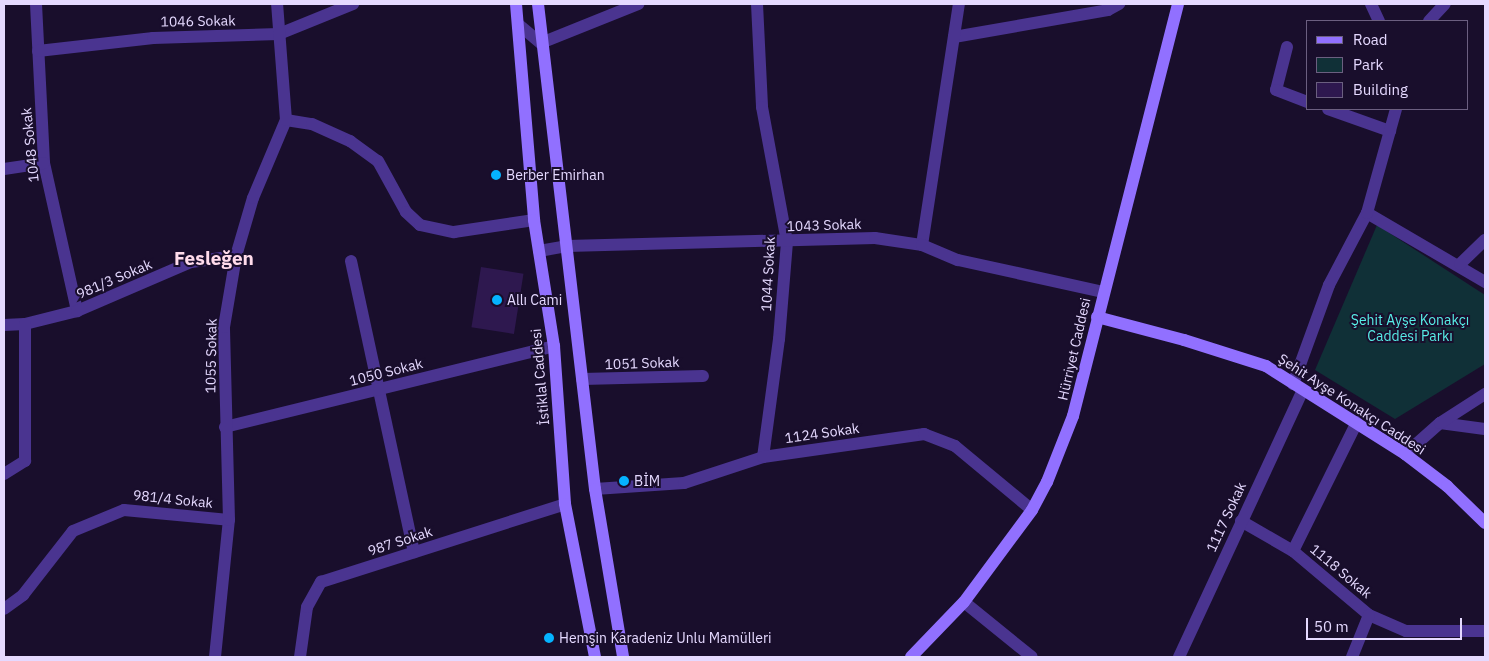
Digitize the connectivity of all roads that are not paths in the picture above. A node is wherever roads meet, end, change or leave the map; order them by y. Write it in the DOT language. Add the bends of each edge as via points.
graph roads {
  1 [pos="36,4"];
  2 [pos="277,4"];
  3 [pos="353,4"];
  4 [pos="516,4"];
  5 [pos="538,4"];
  6 [pos="638,4"];
  7 [pos="757,4"];
  8 [pos="959,4"];
  9 [pos="1119,4"];
  10 [pos="1178,4"];
  11 [pos="1371,4"];
  12 [pos="1445,4"];
  13 [pos="1108,7"];
  14 [pos="1379,20"];
  15 [pos="1430,20"];
  16 [pos="518,24"];
  17 [pos="279,34"];
  18 [pos="954,37"];
  19 [pos="541,43"];
  20 [pos="1288,47"];
  21 [pos="38,51"];
  22 [pos="1306,101"];
  23 [pos="1331,110"];
  24 [pos="1396,110"];
  25 [pos="286,120"];
  26 [pos="1390,131"];
  27 [pos="44,163"];
  28 [pos="4,169"];
  29 [pos="1367,213"];
  30 [pos="534,220"];
  31 [pos="1485,240"];
  32 [pos="787,242"];
  33 [pos="922,244"];
  34 [pos="567,246"];
  35 [pos="539,251"];
  36 [pos="236,256"];
  37 [pos="351,260"];
  38 [pos="1460,264"];
  39 [pos="1485,282"];
  40 [pos="1103,292"];
  41 [pos="77,311"];
  42 [pos="1097,318"];
  43 [pos="25,324"];
  44 [pos="4,325"];
  45 [pos="554,346"];
  46 [pos="703,376"];
  47 [pos="582,379"];
  48 [pos="1298,387"];
  49 [pos="379,389"];
  50 [pos="1485,394"];
  51 [pos="1357,422"];
  52 [pos="1440,423"];
  53 [pos="226,427"];
  54 [pos="1485,429"];
  55 [pos="1405,454"];
  56 [pos="763,457"];
  57 [pos="4,474"];
  58 [pos="595,490"];
  59 [pos="565,504"];
  60 [pos="1032,510"];
  61 [pos="230,520"];
  62 [pos="1240,521"];
  63 [pos="1485,523"];
  64 [pos="1293,551"];
  65 [pos="414,552"];
  66 [pos="964,602"];
  67 [pos="4,609"];
  68 [pos="1369,615"];
  69 [pos="1485,631"];
  70 [pos="215,657"];
  71 [pos="300,657"];
  72 [pos="595,657"];
  73 [pos="623,657"];
  74 [pos="911,657"];
  75 [pos="1032,657"];
  76 [pos="1179,657"];
  77 [pos="1352,657"];
  1 -- 21 [label="street, 1048 Sokak"];
  2 -- 17 [label="street, 1055 Sokak"];
  3 -- 17 [label="street, 1046 Sokak"];
  4 -- 16 [label="main road, İstiklal Caddesi"];
  5 -- 19 [label="main road"];
  6 -- 19 [label="street"];
  7 -- 32 [label="street, 1044 Sokak" via="762,107"];
  8 -- 18 [label="street"];
  9 -- 13 [label="street"];
  10 -- 40 [label="main road, Hürriyet Caddesi"];
  11 -- 14 [label="street"];
  12 -- 15 [label="street"];
  13 -- 18 [label="street"];
  16 -- 19 [label="street"];
  16 -- 30 [label="main road, İstiklal Caddesi"];
  17 -- 21 [label="street, 1046 Sokak" via="153,38"];
  17 -- 25 [label="street, 1055 Sokak"];
  18 -- 33 [label="street"];
  19 -- 34 [label="main road"];
  20 -- 22 [label="street" via="1276,90"];
  21 -- 27 [label="street, 1048 Sokak"];
  23 -- 26 [label="street"];
  24 -- 26 [label="street, 1117 Sokak"];
  25 -- 30 [label="street" via="312,124 350,142 378,161 406,212 420,225 454,232"];
  25 -- 36 [label="street, 1055 Sokak" via="253,198"];
  26 -- 29 [label="street, 1117 Sokak"];
  27 -- 28 [label="street"];
  27 -- 41 [label="street, 1048 Sokak"];
  29 -- 38 [label="street"];
  29 -- 48 [label="street, 1117 Sokak" via="1329,285"];
  30 -- 35 [label="main road, İstiklal Caddesi"];
  31 -- 38 [label="street"];
  32 -- 33 [label="street, 1043 Sokak" via="876,238"];
  32 -- 34 [label="street, 1043 Sokak"];
  32 -- 56 [label="street, 1044 Sokak" via="779,339"];
  33 -- 40 [label="street, 1043 Sokak" via="958,260"];
  34 -- 35 [label="street, 1043 Sokak"];
  34 -- 47 [label="main road"];
  35 -- 45 [label="main road, İstiklal Caddesi"];
  36 -- 41 [label="street, 981/3 Sokak" via="191,262"];
  36 -- 53 [label="street, 1055 Sokak" via="224,327"];
  37 -- 49 [label="street"];
  38 -- 39 [label="street"];
  40 -- 42 [label="main road, Hürriyet Caddesi"];
  41 -- 43 [label="street, 981/3 Sokak"];
  42 -- 48 [label="main road, Şehit Ayşe Konakçı Caddesi" via="1184,340 1266,366"];
  42 -- 60 [label="main road, Hürriyet Caddesi" via="1073,416 1047,482"];
  43 -- 44 [label="street, 981/3 Sokak"];
  43 -- 57 [label="street" via="25,461"];
  45 -- 49 [label="street, 1050 Sokak"];
  45 -- 59 [label="main road, İstiklal Caddesi"];
  46 -- 47 [label="street, 1051 Sokak"];
  47 -- 58 [label="main road"];
  48 -- 51 [label="main road, Şehit Ayşe Konakçı Caddesi"];
  48 -- 62 [label="street, 1117 Sokak"];
  49 -- 53 [label="street, 1050 Sokak"];
  49 -- 65 [label="street"];
  50 -- 52 [label="street"];
  51 -- 55 [label="main road, Şehit Ayşe Konakçı Caddesi"];
  51 -- 64 [label="street, 1118 Sokak"];
  52 -- 54 [label="street"];
  52 -- 55 [label="street"];
  53 -- 61 [label="street, 1055 Sokak"];
  55 -- 63 [label="main road, Şehit Ayşe Konakçı Caddesi" via="1447,486"];
  56 -- 58 [label="street, 1124 Sokak" via="684,483"];
  56 -- 60 [label="street, 1124 Sokak" via="924,434 955,446"];
  58 -- 73 [label="main road"];
  59 -- 65 [label="street, 987 Sokak"];
  59 -- 72 [label="main road, İstiklal Caddesi"];
  60 -- 66 [label="main road, Hürriyet Caddesi"];
  61 -- 67 [label="street, 981/4 Sokak" via="124,510 73,531 23,595"];
  61 -- 70 [label="street, 1055 Sokak"];
  62 -- 64 [label="street, 1118 Sokak"];
  62 -- 76 [label="street, 1117 Sokak"];
  64 -- 68 [label="street, 1118 Sokak"];
  65 -- 71 [label="street, 987 Sokak" via="320,582 307,607"];
  66 -- 74 [label="main road, Hürriyet Caddesi"];
  66 -- 75 [label="street"];
  68 -- 69 [label="street, 1118 Sokak" via="1406,631"];
  68 -- 77 [label="street"];
}
